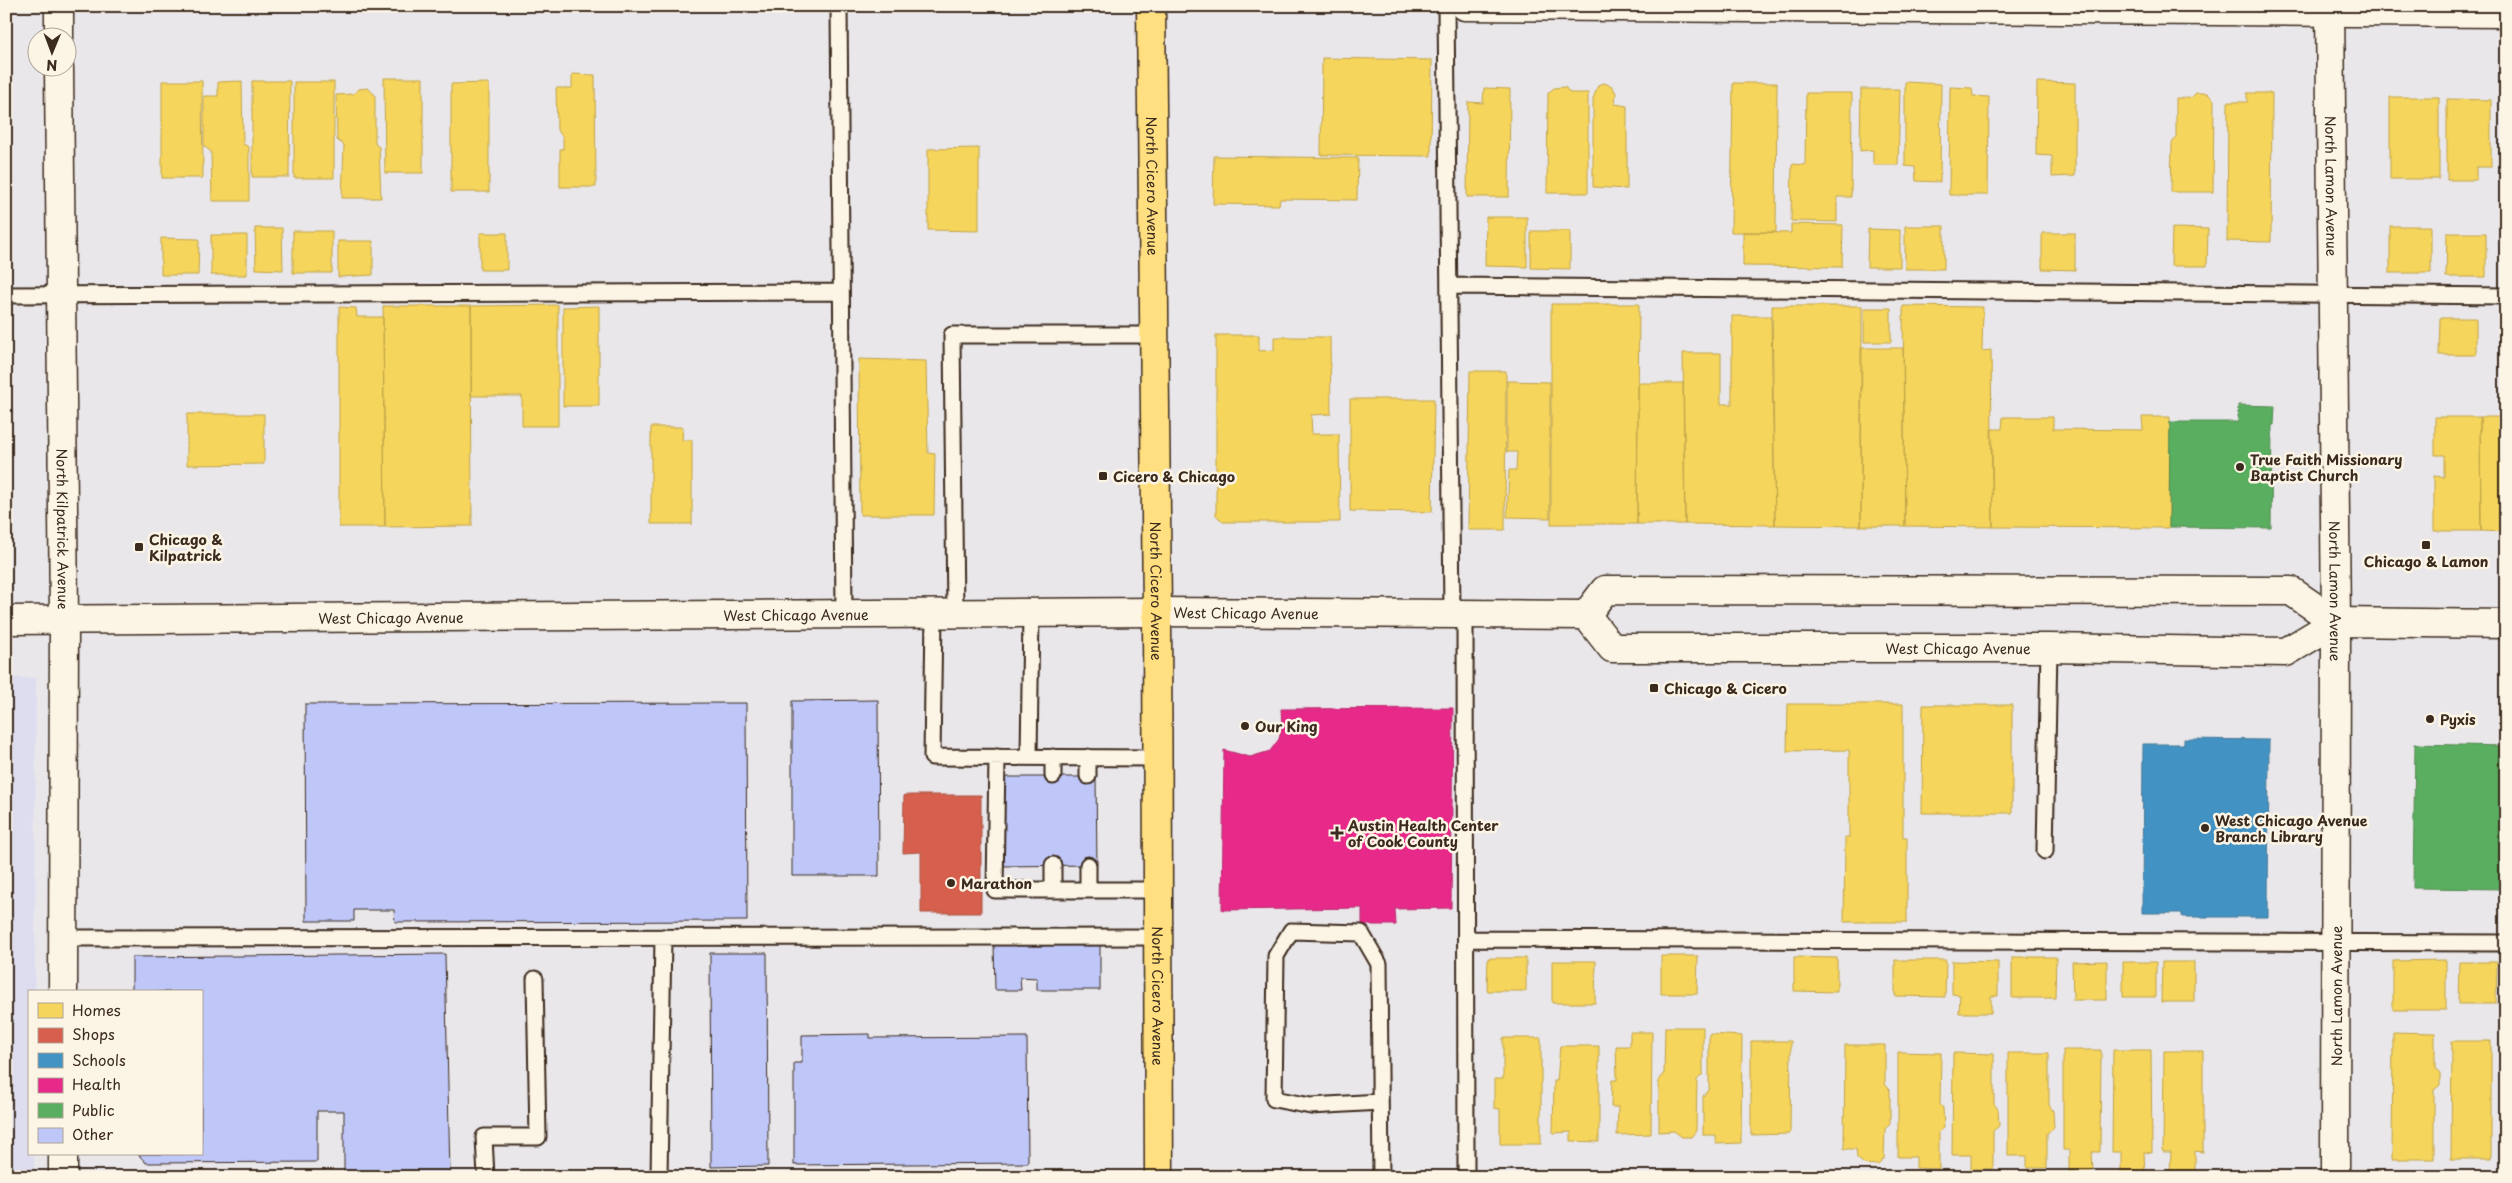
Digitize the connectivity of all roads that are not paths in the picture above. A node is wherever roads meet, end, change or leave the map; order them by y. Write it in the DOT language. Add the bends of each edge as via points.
graph roads {
  1 [pos="59,6"];
  2 [pos="839,6"];
  3 [pos="1151,6"];
  4 [pos="1446,6"];
  5 [pos="1465,6"];
  6 [pos="2330,9"];
  7 [pos="2506,13"];
  8 [pos="59,28"];
  9 [pos="59,78"];
  10 [pos="1449,286"];
  11 [pos="841,292"];
  12 [pos="6,295"];
  13 [pos="61,295"];
  14 [pos="2333,295"];
  15 [pos="2506,296"];
  16 [pos="1154,335"];
  17 [pos="1157,612"];
  18 [pos="1031,613"];
  19 [pos="844,614"];
  20 [pos="945,614"];
  21 [pos="1459,614"];
  22 [pos="1586,614"];
  23 [pos="6,620"];
  24 [pos="64,620"];
  25 [pos="2336,622"];
  26 [pos="2506,624"];
  27 [pos="2049,648"];
  28 [pos="997,757"];
  29 [pos="1029,757"];
  30 [pos="1053,757"];
  31 [pos="1088,757"];
  32 [pos="1157,758"];
  33 [pos="1053,776"];
  34 [pos="1088,776"];
  35 [pos="2045,851"];
  36 [pos="1088,865"];
  37 [pos="1053,866"];
  38 [pos="1053,890"];
  39 [pos="1088,890"];
  40 [pos="1158,890"];
  41 [pos="663,937"];
  42 [pos="1158,937"];
  43 [pos="64,938"];
  44 [pos="1466,939"];
  45 [pos="2336,942"];
  46 [pos="2506,943"];
  47 [pos="535,979"];
  48 [pos="63,990"];
  49 [pos="1380,1102"];
  50 [pos="63,1156"];
  51 [pos="63,1177"];
  52 [pos="486,1177"];
  53 [pos="660,1177"];
  54 [pos="1159,1177"];
  55 [pos="1381,1177"];
  56 [pos="1466,1177"];
  57 [pos="2335,1177"];
  1 -- 8 [label="main road"];
  2 -- 11 [label="lane"];
  3 -- 16 [label="main road, North Cicero Avenue"];
  4 -- 10 [label="lane"];
  5 -- 6 [label="main road"];
  6 -- 7 [label="main road"];
  6 -- 14 [label="main road, North Lamon Avenue"];
  9 -- 13 [label="main road, North Kilpatrick Avenue"];
  10 -- 14 [label="lane"];
  10 -- 21 [label="lane"];
  11 -- 13 [label="lane"];
  11 -- 19 [label="lane"];
  12 -- 13 [label="lane"];
  13 -- 24 [label="main road, North Kilpatrick Avenue"];
  14 -- 15 [label="lane"];
  14 -- 25 [label="main road, North Lamon Avenue"];
  16 -- 17 [label="main road, North Cicero Avenue"];
  16 -- 20 [label="lane" via="952,336"];
  17 -- 18 [label="main road, West Chicago Avenue"];
  17 -- 21 [label="main road, West Chicago Avenue"];
  17 -- 32 [label="main road, North Cicero Avenue"];
  18 -- 20 [label="main road, West Chicago Avenue"];
  18 -- 29 [label="lane"];
  19 -- 20 [label="main road, West Chicago Avenue"];
  19 -- 24 [label="main road, West Chicago Avenue"];
  20 -- 28 [label="lane" via="932,757"];
  21 -- 22 [label="main road, West Chicago Avenue"];
  21 -- 44 [label="lane"];
  22 -- 25 [label="main road" via="1605,590 2291,591"];
  22 -- 27 [label="main road, West Chicago Avenue" via="1612,648"];
  23 -- 24 [label="main road, West Chicago Avenue"];
  24 -- 43 [label="main road, North Kilpatrick Avenue"];
  25 -- 26 [label="main road"];
  25 -- 27 [label="main road, West Chicago Avenue" via="2286,652"];
  25 -- 45 [label="main road, North Lamon Avenue"];
  27 -- 35 [label="lane"];
  28 -- 29 [label="lane"];
  28 -- 38 [label="lane" via="995,890"];
  29 -- 30 [label="lane"];
  30 -- 31 [label="lane"];
  30 -- 33 [label="lane"];
  31 -- 32 [label="lane"];
  31 -- 34 [label="lane"];
  32 -- 40 [label="main road, North Cicero Avenue"];
  36 -- 39 [label="lane"];
  37 -- 38 [label="lane"];
  38 -- 39 [label="lane"];
  39 -- 40 [label="lane"];
  40 -- 42 [label="main road, North Cicero Avenue"];
  41 -- 42 [label="lane"];
  41 -- 43 [label="lane"];
  41 -- 53 [label="lane"];
  42 -- 54 [label="main road, North Cicero Avenue"];
  43 -- 48 [label="main road, North Kilpatrick Avenue"];
  44 -- 45 [label="lane"];
  44 -- 56 [label="lane"];
  45 -- 46 [label="lane"];
  45 -- 57 [label="main road, North Lamon Avenue"];
  47 -- 52 [label="lane" via="538,1137 484,1137"];
  49 -- 49 [label="lane" via="1380,964 1361,933 1291,931 1276,956 1274,1099 1311,1106"];
  49 -- 55 [label="lane"];
  50 -- 51 [label="main road"];
}
